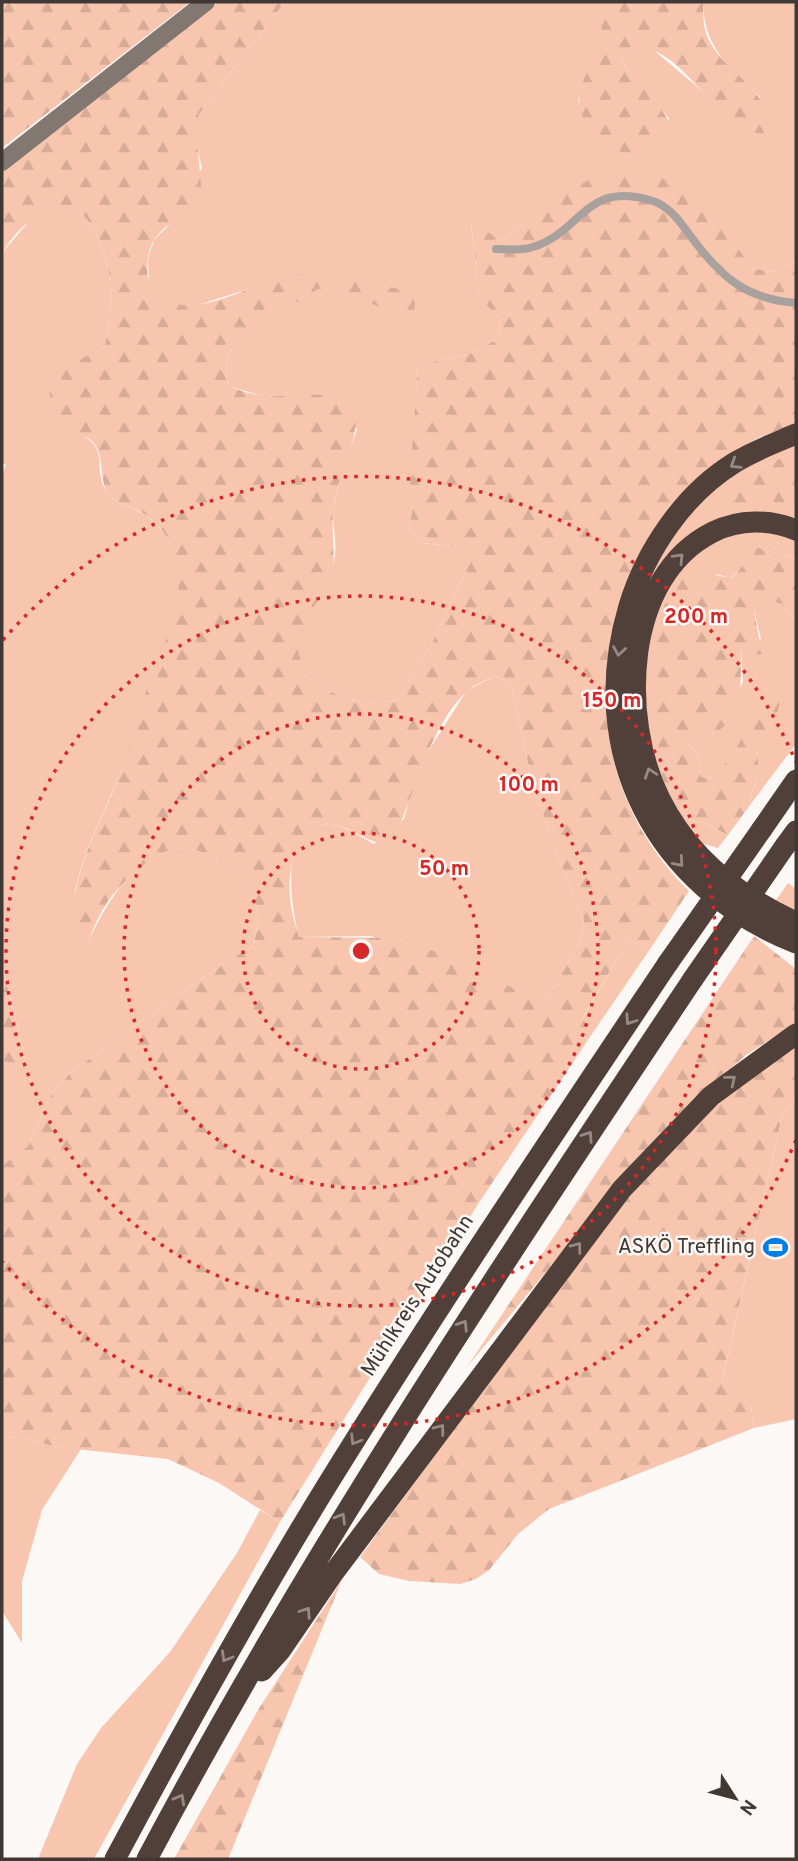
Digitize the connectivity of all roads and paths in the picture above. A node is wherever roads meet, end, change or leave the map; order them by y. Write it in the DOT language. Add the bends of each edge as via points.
graph roads {
  1 [pos="205,2"];
  2 [pos="2,162"];
  3 [pos="496,248"];
  4 [pos="796,303"];
  5 [pos="796,434"];
  6 [pos="796,530"];
  7 [pos="796,780"];
  8 [pos="791,839"];
  9 [pos="796,922"];
  10 [pos="796,943"];
  11 [pos="789,1038"];
  12 [pos="232,1703"];
  13 [pos="115,1859"];
  14 [pos="147,1859"];
  1 -- 2 [label="street"];
  3 -- 4 [label="lane" via="534,247 602,198 652,200 674,214 707,259 733,283 771,301"];
  5 -- 10 [label="highway, one-way" via="733,464 707,484 661,536 630,604 615,691 623,758 638,800 659,837 702,887 729,909"];
  9 -- 6 [label="highway, one-way" via="743,895 719,876 674,824 648,771 636,705 642,635 663,576 679,556 699,539 741,523 762,522"];
  7 -- 13 [label="highway, Mühlkreis Autobahn, one-way, bridge" via="491,1229 328,1484 207,1689"];
  12 -- 8 [label="highway, one-way, bridge" via="431,1375"];
  12 -- 11 [label="highway, one-way" via="280,1651 364,1531 622,1189 711,1096"];
  14 -- 12 [label="highway, one-way"];
}
